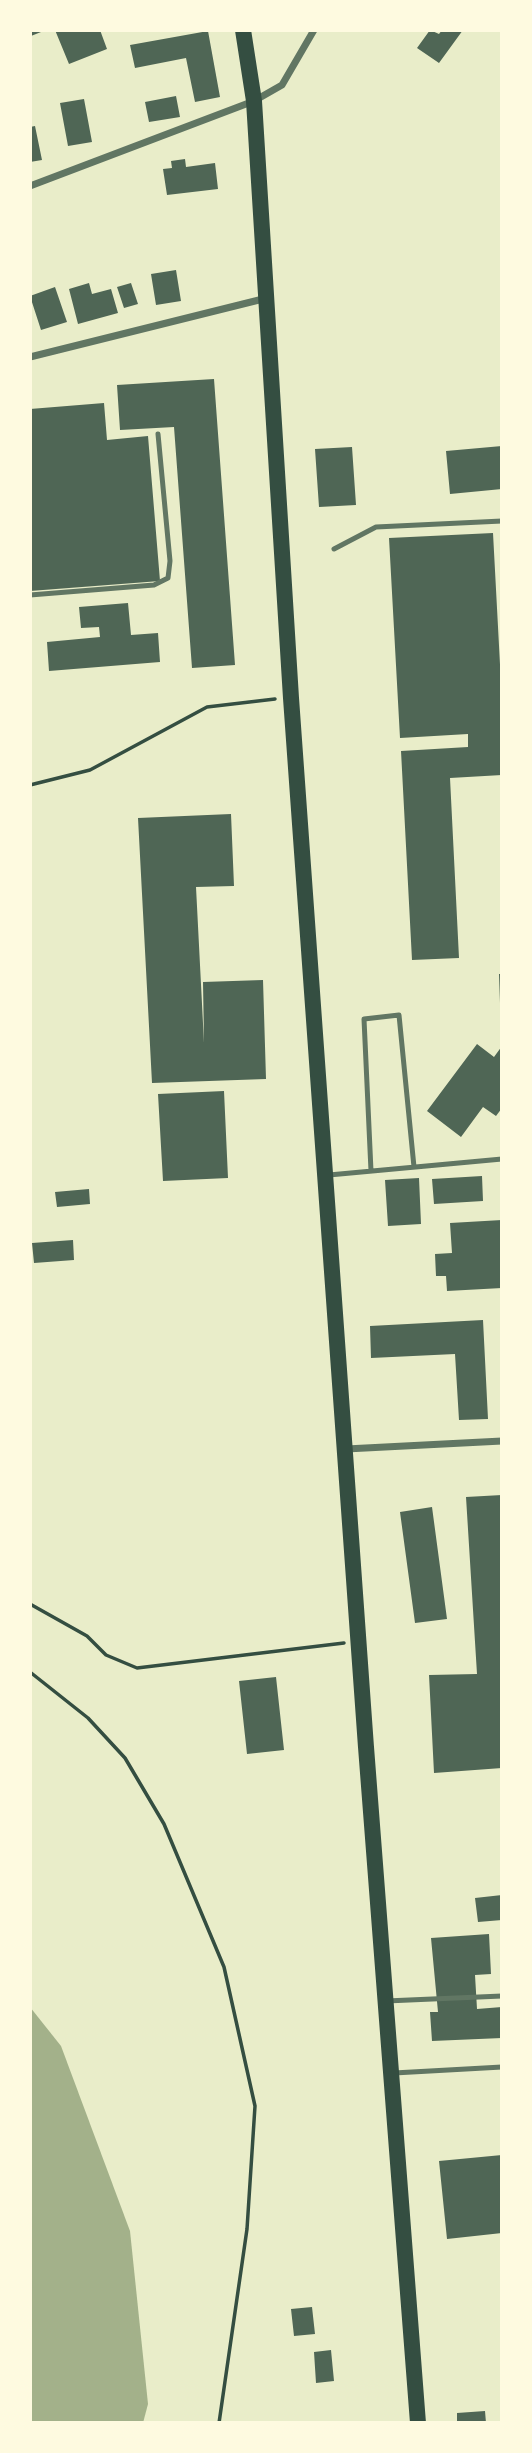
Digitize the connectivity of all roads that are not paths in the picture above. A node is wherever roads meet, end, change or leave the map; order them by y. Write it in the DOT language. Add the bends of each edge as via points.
graph roads {
  1 [pos="243,30"];
  2 [pos="314,30"];
  3 [pos="254,101"];
  4 [pos="30,186"];
  5 [pos="268,297"];
  6 [pos="30,357"];
  7 [pos="158,434"];
  8 [pos="502,521"];
  9 [pos="334,549"];
  10 [pos="30,595"];
  11 [pos="502,1159"];
  12 [pos="414,1167"];
  13 [pos="371,1171"];
  14 [pos="326,1175"];
  15 [pos="502,1441"];
  16 [pos="346,1449"];
  17 [pos="502,1996"];
  18 [pos="386,2001"];
  19 [pos="502,2067"];
  20 [pos="392,2074"];
  21 [pos="418,2423"];
  1 -- 3 [label="main road"];
  2 -- 3 [label="street" via="282,85"];
  3 -- 4 [label="street"];
  3 -- 5 [label="main road"];
  5 -- 6 [label="street"];
  5 -- 14 [label="main road"];
  7 -- 10 [label="lane" via="170,561 167,578 153,585"];
  8 -- 9 [label="lane" via="376,527"];
  11 -- 12 [label="lane"];
  12 -- 13 [label="lane"];
  12 -- 13 [label="lane" via="399,1015 364,1018"];
  13 -- 14 [label="lane"];
  14 -- 16 [label="main road"];
  15 -- 16 [label="street"];
  16 -- 18 [label="main road"];
  17 -- 18 [label="lane"];
  18 -- 20 [label="main road"];
  19 -- 20 [label="lane"];
  20 -- 21 [label="main road"];
}
